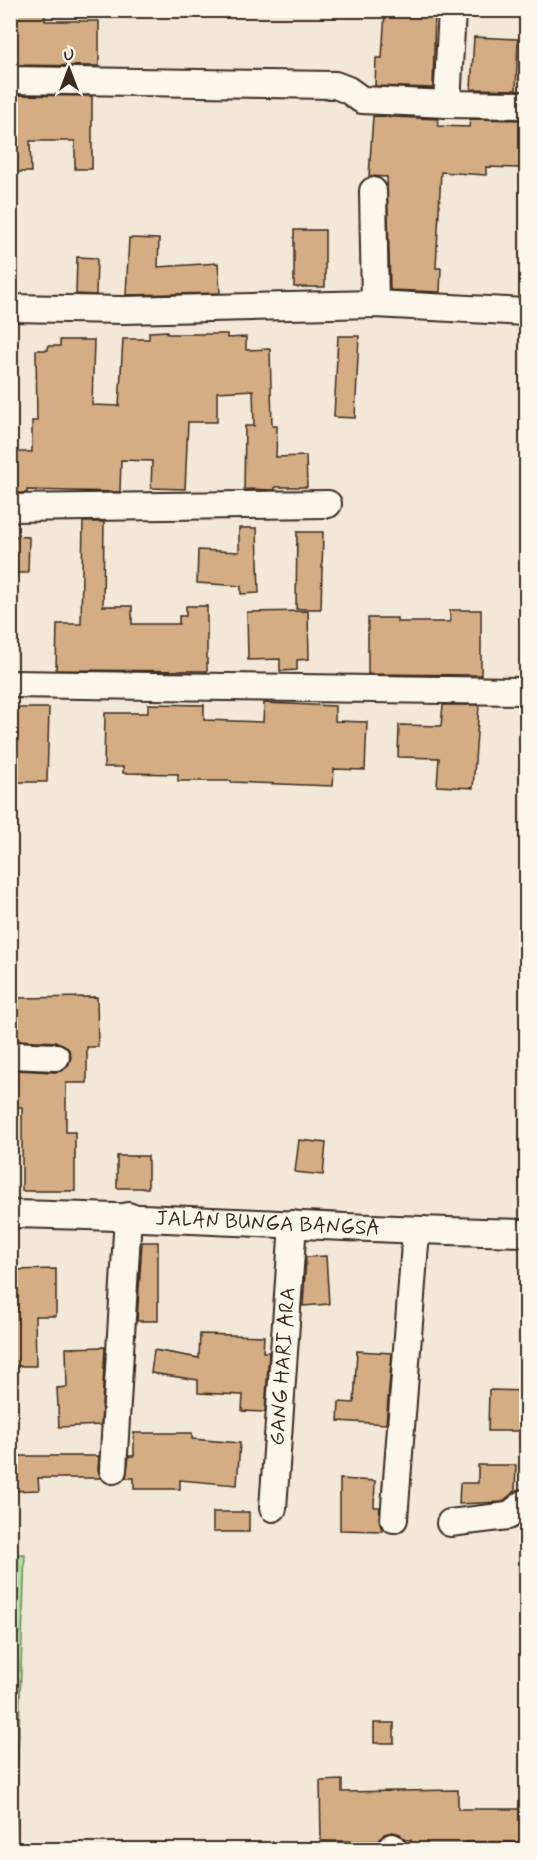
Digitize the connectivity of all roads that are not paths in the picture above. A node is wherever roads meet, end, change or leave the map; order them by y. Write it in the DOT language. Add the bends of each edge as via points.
graph roads {
  1 [pos="452,10"];
  2 [pos="10,80"];
  3 [pos="447,104"];
  4 [pos="526,105"];
  5 [pos="374,191"];
  6 [pos="375,304"];
  7 [pos="10,308"];
  8 [pos="526,312"];
  9 [pos="328,504"];
  10 [pos="10,508"];
  11 [pos="10,684"];
  12 [pos="526,691"];
  13 [pos="10,1055"];
  14 [pos="57,1057"];
  15 [pos="10,1214"];
  16 [pos="128,1216"];
  17 [pos="293,1224"];
  18 [pos="416,1231"];
  19 [pos="526,1233"];
  20 [pos="112,1470"];
  21 [pos="526,1502"];
  22 [pos="273,1508"];
  23 [pos="394,1518"];
  24 [pos="450,1522"];
  1 -- 3 [label="street"];
  2 -- 3 [label="street" via="335,85 362,100"];
  3 -- 4 [label="street"];
  5 -- 6 [label="street"];
  6 -- 7 [label="street" via="123,310"];
  6 -- 8 [label="street"];
  9 -- 10 [label="street"];
  11 -- 12 [label="street"];
  13 -- 14 [label="street"];
  15 -- 16 [label="street, JALAN BUNGA BANGSA"];
  16 -- 17 [label="street, JALAN BUNGA BANGSA"];
  16 -- 20 [label="street"];
  17 -- 18 [label="street, JALAN BUNGA BANGSA"];
  17 -- 22 [label="street, GANG HARI ARA"];
  18 -- 19 [label="street, JALAN BUNGA BANGSA"];
  18 -- 23 [label="street"];
  21 -- 24 [label="street" via="508,1516"];
}
